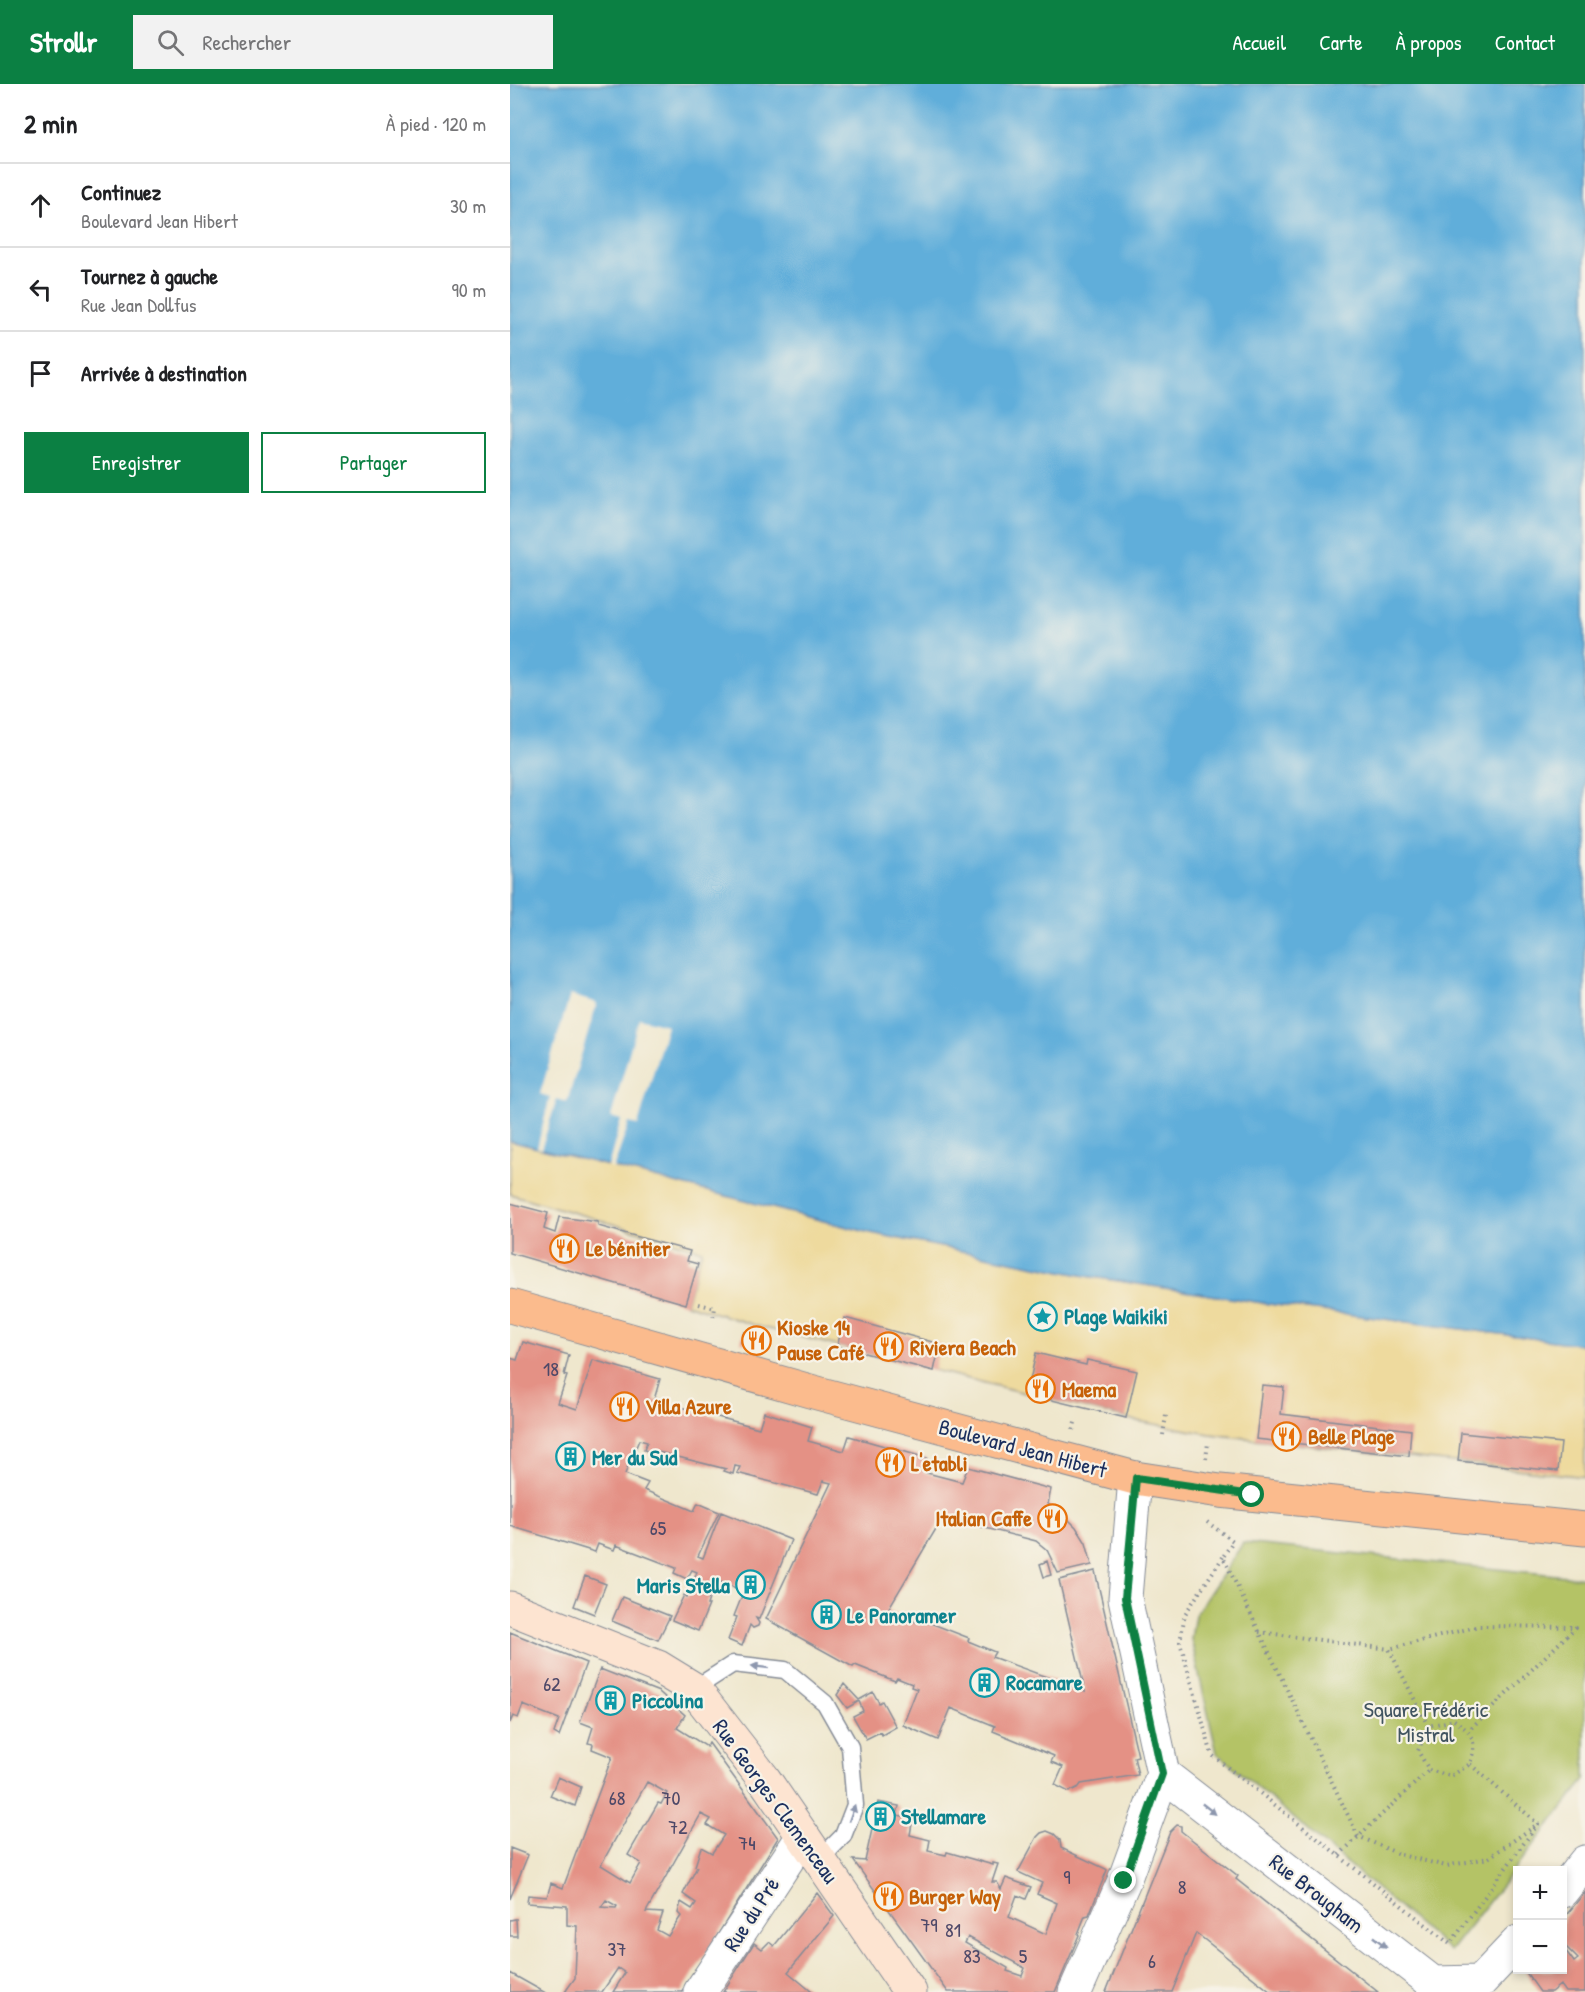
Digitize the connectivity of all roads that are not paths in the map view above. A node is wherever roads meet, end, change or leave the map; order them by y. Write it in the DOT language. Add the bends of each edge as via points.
graph roads {
  1 [pos="510,1306"];
  2 [pos="1136,1478"];
  3 [pos="1585,1529"];
  4 [pos="510,1608"];
  5 [pos="694,1689"];
  6 [pos="1162,1774"];
  7 [pos="811,1848"];
  8 [pos="1585,1862"];
  9 [pos="1567,1886"];
  10 [pos="1513,1947"];
  11 [pos="700,1992"];
  12 [pos="910,1992"];
  13 [pos="1075,1992"];
  1 -- 2 [label="main road, Boulevard Jean Hibert"];
  2 -- 3 [label="main road, Boulevard Jean Hibert"];
  2 -- 6 [label="street" via="1125,1598"];
  4 -- 5 [label="main road, Rue Georges Clemenceau" via="658,1667"];
  5 -- 7 [label="main road, Rue Georges Clemenceau" via="764,1779"];
  7 -- 5 [label="lane, one-way" via="843,1836 855,1805 850,1747 825,1703 786,1670 734,1664"];
  6 -- 10 [label="street, Rue Brougham, one-way" via="1433,1983 1480,1982"];
  6 -- 13 [label="street" via="1124,1881"];
  7 -- 11 [label="street, Rue du Pré"];
  7 -- 12 [label="main road, Rue Georges Clemenceau"];
  8 -- 9 [label="street"];
}
